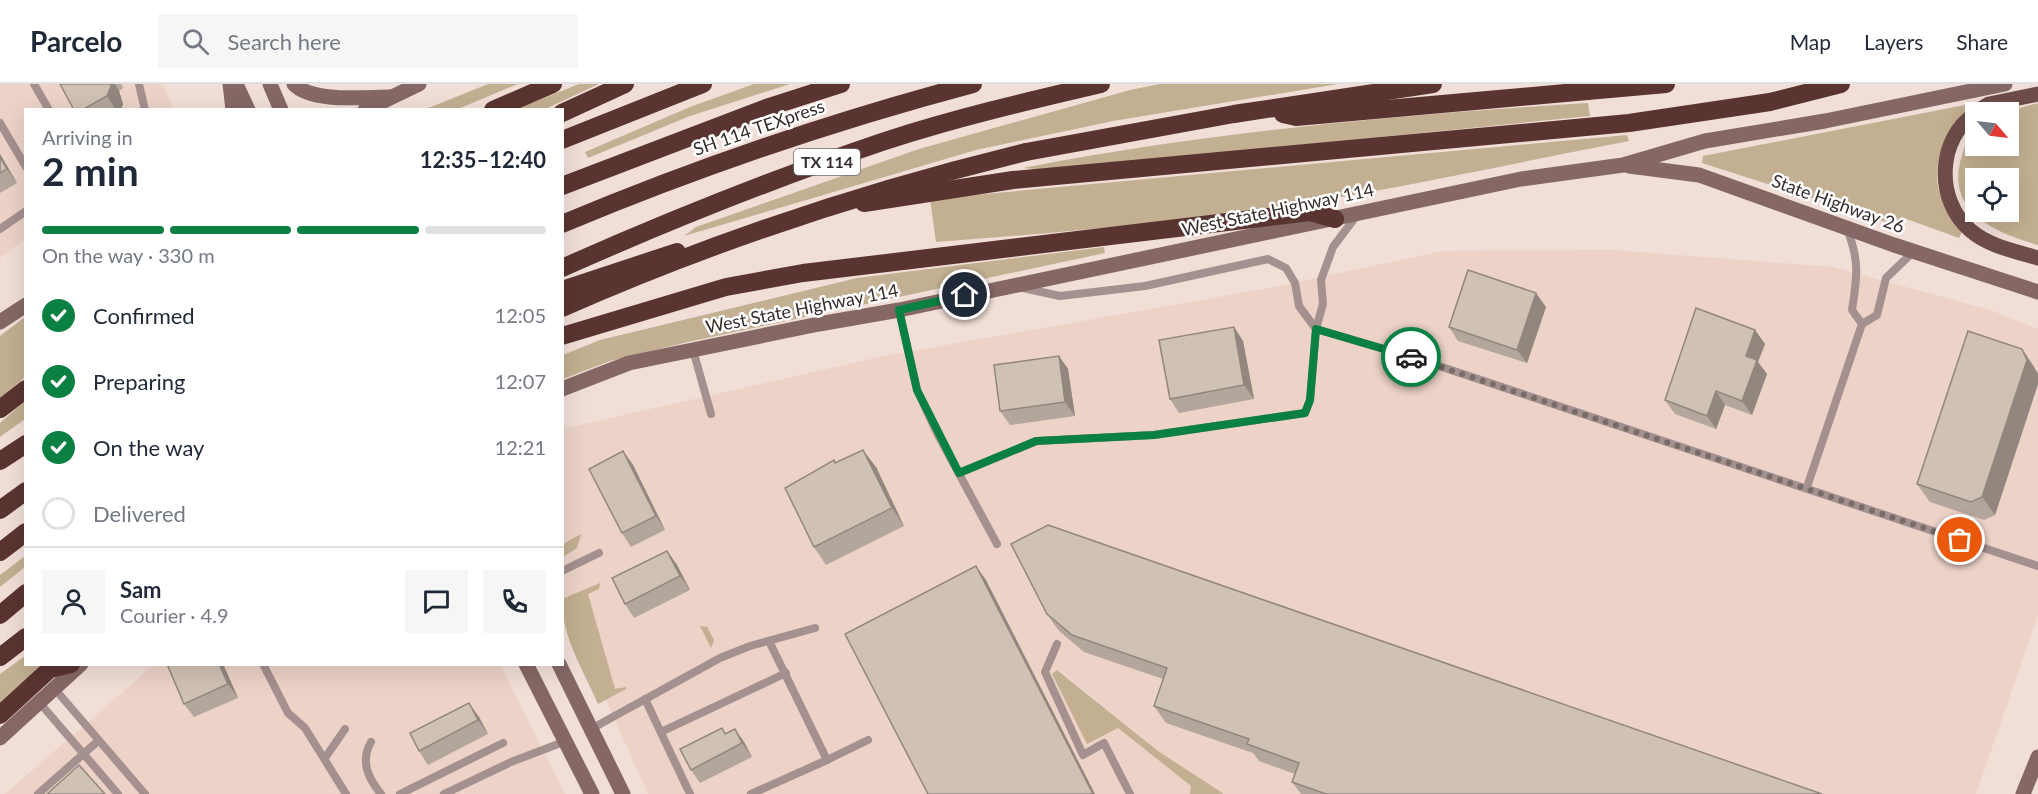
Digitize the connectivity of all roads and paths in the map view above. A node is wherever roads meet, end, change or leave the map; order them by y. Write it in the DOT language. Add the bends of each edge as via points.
graph roads {
  1 [pos="34,84"];
  2 [pos="139,84"];
  3 [pos="230,84"];
  4 [pos="236,84"];
  5 [pos="270,84"];
  6 [pos="294,84"];
  7 [pos="419,84"];
  8 [pos="553,84"];
  9 [pos="625,84"];
  10 [pos="703,84"];
  11 [pos="841,84"];
  12 [pos="973,84"];
  13 [pos="1101,84"];
  14 [pos="1434,84"];
  15 [pos="1666,84"];
  16 [pos="1841,84"];
  17 [pos="2005,84"];
  18 [pos="2038,94"];
  19 [pos="390,97"];
  20 [pos="1999,102"];
  21 [pos="48,108"];
  22 [pos="145,108"];
  23 [pos="233,108"];
  24 [pos="247,108"];
  25 [pos="280,108"];
  26 [pos="369,108"];
  27 [pos="379,108"];
  28 [pos="498,108"];
  29 [pos="1266,110"];
  30 [pos="564,112"];
  31 [pos="1965,120"];
  32 [pos="0,123"];
  33 [pos="564,139"];
  34 [pos="24,163"];
  35 [pos="1623,165"];
  36 [pos="564,185"];
  37 [pos="24,212"];
  38 [pos="1358,214"];
  39 [pos="1335,219"];
  40 [pos="564,223"];
  41 [pos="1847,228"];
  42 [pos="0,229"];
  43 [pos="1913,252"];
  44 [pos="2038,258"];
  45 [pos="564,267"];
  46 [pos="1010,285"];
  47 [pos="564,289"];
  48 [pos="2038,292"];
  49 [pos="24,306"];
  50 [pos="564,307"];
  51 [pos="899,310"];
  52 [pos="0,322"];
  53 [pos="1862,324"];
  54 [pos="1316,329"];
  55 [pos="564,335"];
  56 [pos="693,350"];
  57 [pos="564,388"];
  58 [pos="24,391"];
  59 [pos="0,410"];
  60 [pos="711,414"];
  61 [pos="24,445"];
  62 [pos="0,461"];
  63 [pos="959,473"];
  64 [pos="1807,487"];
  65 [pos="24,492"];
  66 [pos="0,510"];
  67 [pos="24,531"];
  68 [pos="0,533"];
  69 [pos="24,533"];
  70 [pos="997,544"];
  71 [pos="0,552"];
  72 [pos="599,553"];
  73 [pos="2038,566"];
  74 [pos="564,570"];
  75 [pos="24,595"];
  76 [pos="0,615"];
  77 [pos="815,628"];
  78 [pos="24,639"];
  79 [pos="769,641"];
  80 [pos="1057,644"];
  81 [pos="0,657"];
  82 [pos="63,666"];
  83 [pos="79,666"];
  84 [pos="264,666"];
  85 [pos="527,666"];
  86 [pos="560,666"];
  87 [pos="786,673"];
  88 [pos="54,688"];
  89 [pos="645,699"];
  90 [pos="39,702"];
  91 [pos="0,715"];
  92 [pos="345,729"];
  93 [pos="591,729"];
  94 [pos="661,732"];
  95 [pos="0,738"];
  96 [pos="868,740"];
  97 [pos="98,741"];
  98 [pos="566,741"];
  99 [pos="371,742"];
  100 [pos="503,743"];
  101 [pos="84,753"];
  102 [pos="2038,757"];
  103 [pos="325,758"];
  104 [pos="827,760"];
  105 [pos="38,794"];
  106 [pos="118,794"];
  107 [pos="145,794"];
  108 [pos="346,794"];
  109 [pos="381,794"];
  110 [pos="400,794"];
  111 [pos="444,794"];
  112 [pos="592,794"];
  113 [pos="623,794"];
  114 [pos="690,794"];
  115 [pos="752,794"];
  116 [pos="1130,794"];
  117 [pos="2023,794"];
  1 -- 21 [label="lane"];
  2 -- 22 [label="lane"];
  3 -- 23 [label="main road"];
  4 -- 24 [label="main road"];
  5 -- 25 [label="main road"];
  6 -- 19 [label="main road" via="326,97"];
  7 -- 19 [label="main road"];
  8 -- 28 [label="highway"];
  9 -- 30 [label="highway"];
  10 -- 33 [label="highway"];
  11 -- 36 [label="highway, SH 114 TEXpress" via="747,115"];
  12 -- 40 [label="highway, SH 114 TEXpress" via="878,109 782,141"];
  13 -- 45 [label="highway, TX 114" via="887,140 649,230"];
  14 -- 29 [label="highway"];
  15 -- 29 [label="highway" via="1296,117"];
  16 -- 47 [label="highway" via="1770,102 1629,123 1013,180 873,201 723,237"];
  17 -- 35 [label="main road, West State Highway 114" via="1706,141"];
  18 -- 20 [label="main road"];
  19 -- 26 [label="main road"];
  19 -- 27 [label="main road"];
  29 -- 50 [label="highway, bridge" via="1026,152 952,169 786,219 643,272"];
  31 -- 44 [label="main road" via="1945,162 1944,177 1958,217 1970,231 1988,242"];
  32 -- 34 [label="lane"];
  35 -- 38 [label="main road, West State Highway 114" via="1521,179"];
  35 -- 41 [label="main road, State Highway 26" via="1699,176"];
  37 -- 42 [label="lane"];
  38 -- 39 [label="main road, West State Highway 114"];
  38 -- 54 [label="lane" via="1333,247 1320,280 1323,304"];
  39 -- 46 [label="main road, West State Highway 114"];
  39 -- 55 [label="highway" via="1310,212 803,273 726,287"];
  41 -- 43 [label="main road, State Highway 26"];
  41 -- 53 [label="lane" via="1857,253 1852,310"];
  43 -- 48 [label="main road, State Highway 26"];
  43 -- 53 [label="lane" via="1886,278 1877,315"];
  46 -- 51 [label="main road, West State Highway 114"];
  46 -- 54 [label="lane" via="1060,296 1145,286 1268,259 1286,268 1295,283 1299,306"];
  49 -- 52 [label="main road"];
  51 -- 56 [label="main road, West State Highway 114"];
  51 -- 63 [label="lane" via="917,390"];
  53 -- 64 [label="lane"];
  54 -- 63 [label="lane" via="1310,400 1305,413 1154,435 1036,441"];
  54 -- 64 [label="lane"];
  56 -- 57 [label="main road, West State Highway 114" via="629,363"];
  56 -- 60 [label="lane"];
  58 -- 59 [label="highway"];
  61 -- 62 [label="highway"];
  63 -- 70 [label="lane"];
  64 -- 73 [label="lane"];
  65 -- 66 [label="highway"];
  67 -- 68 [label="highway"];
  69 -- 71 [label="highway"];
  72 -- 74 [label="lane"];
  75 -- 76 [label="highway"];
  77 -- 79 [label="lane"];
  78 -- 81 [label="highway"];
  79 -- 87 [label="lane"];
  79 -- 89 [label="lane" via="720,658"];
  80 -- 116 [label="lane" via="1045,672 1083,755 1104,743"];
  82 -- 91 [label="highway" via="50,669"];
  83 -- 88 [label="main road"];
  84 -- 103 [label="lane" via="288,713 305,728"];
  85 -- 98 [label="main road"];
  86 -- 93 [label="main road"];
  87 -- 94 [label="lane"];
  87 -- 104 [label="lane"];
  88 -- 90 [label="main road"];
  88 -- 97 [label="lane"];
  89 -- 93 [label="lane"];
  89 -- 94 [label="lane"];
  90 -- 95 [label="main road"];
  90 -- 101 [label="lane"];
  92 -- 103 [label="lane"];
  93 -- 98 [label="main road"];
  93 -- 113 [label="main road"];
  94 -- 114 [label="lane"];
  96 -- 104 [label="lane"];
  97 -- 101 [label="lane"];
  97 -- 107 [label="lane"];
  98 -- 111 [label="lane"];
  98 -- 112 [label="main road"];
  99 -- 109 [label="lane" via="364,753 365,765"];
  100 -- 110 [label="lane"];
  101 -- 105 [label="lane"];
  101 -- 106 [label="lane"];
  102 -- 117 [label="main road"];
  103 -- 108 [label="lane"];
  104 -- 115 [label="lane"];
}
